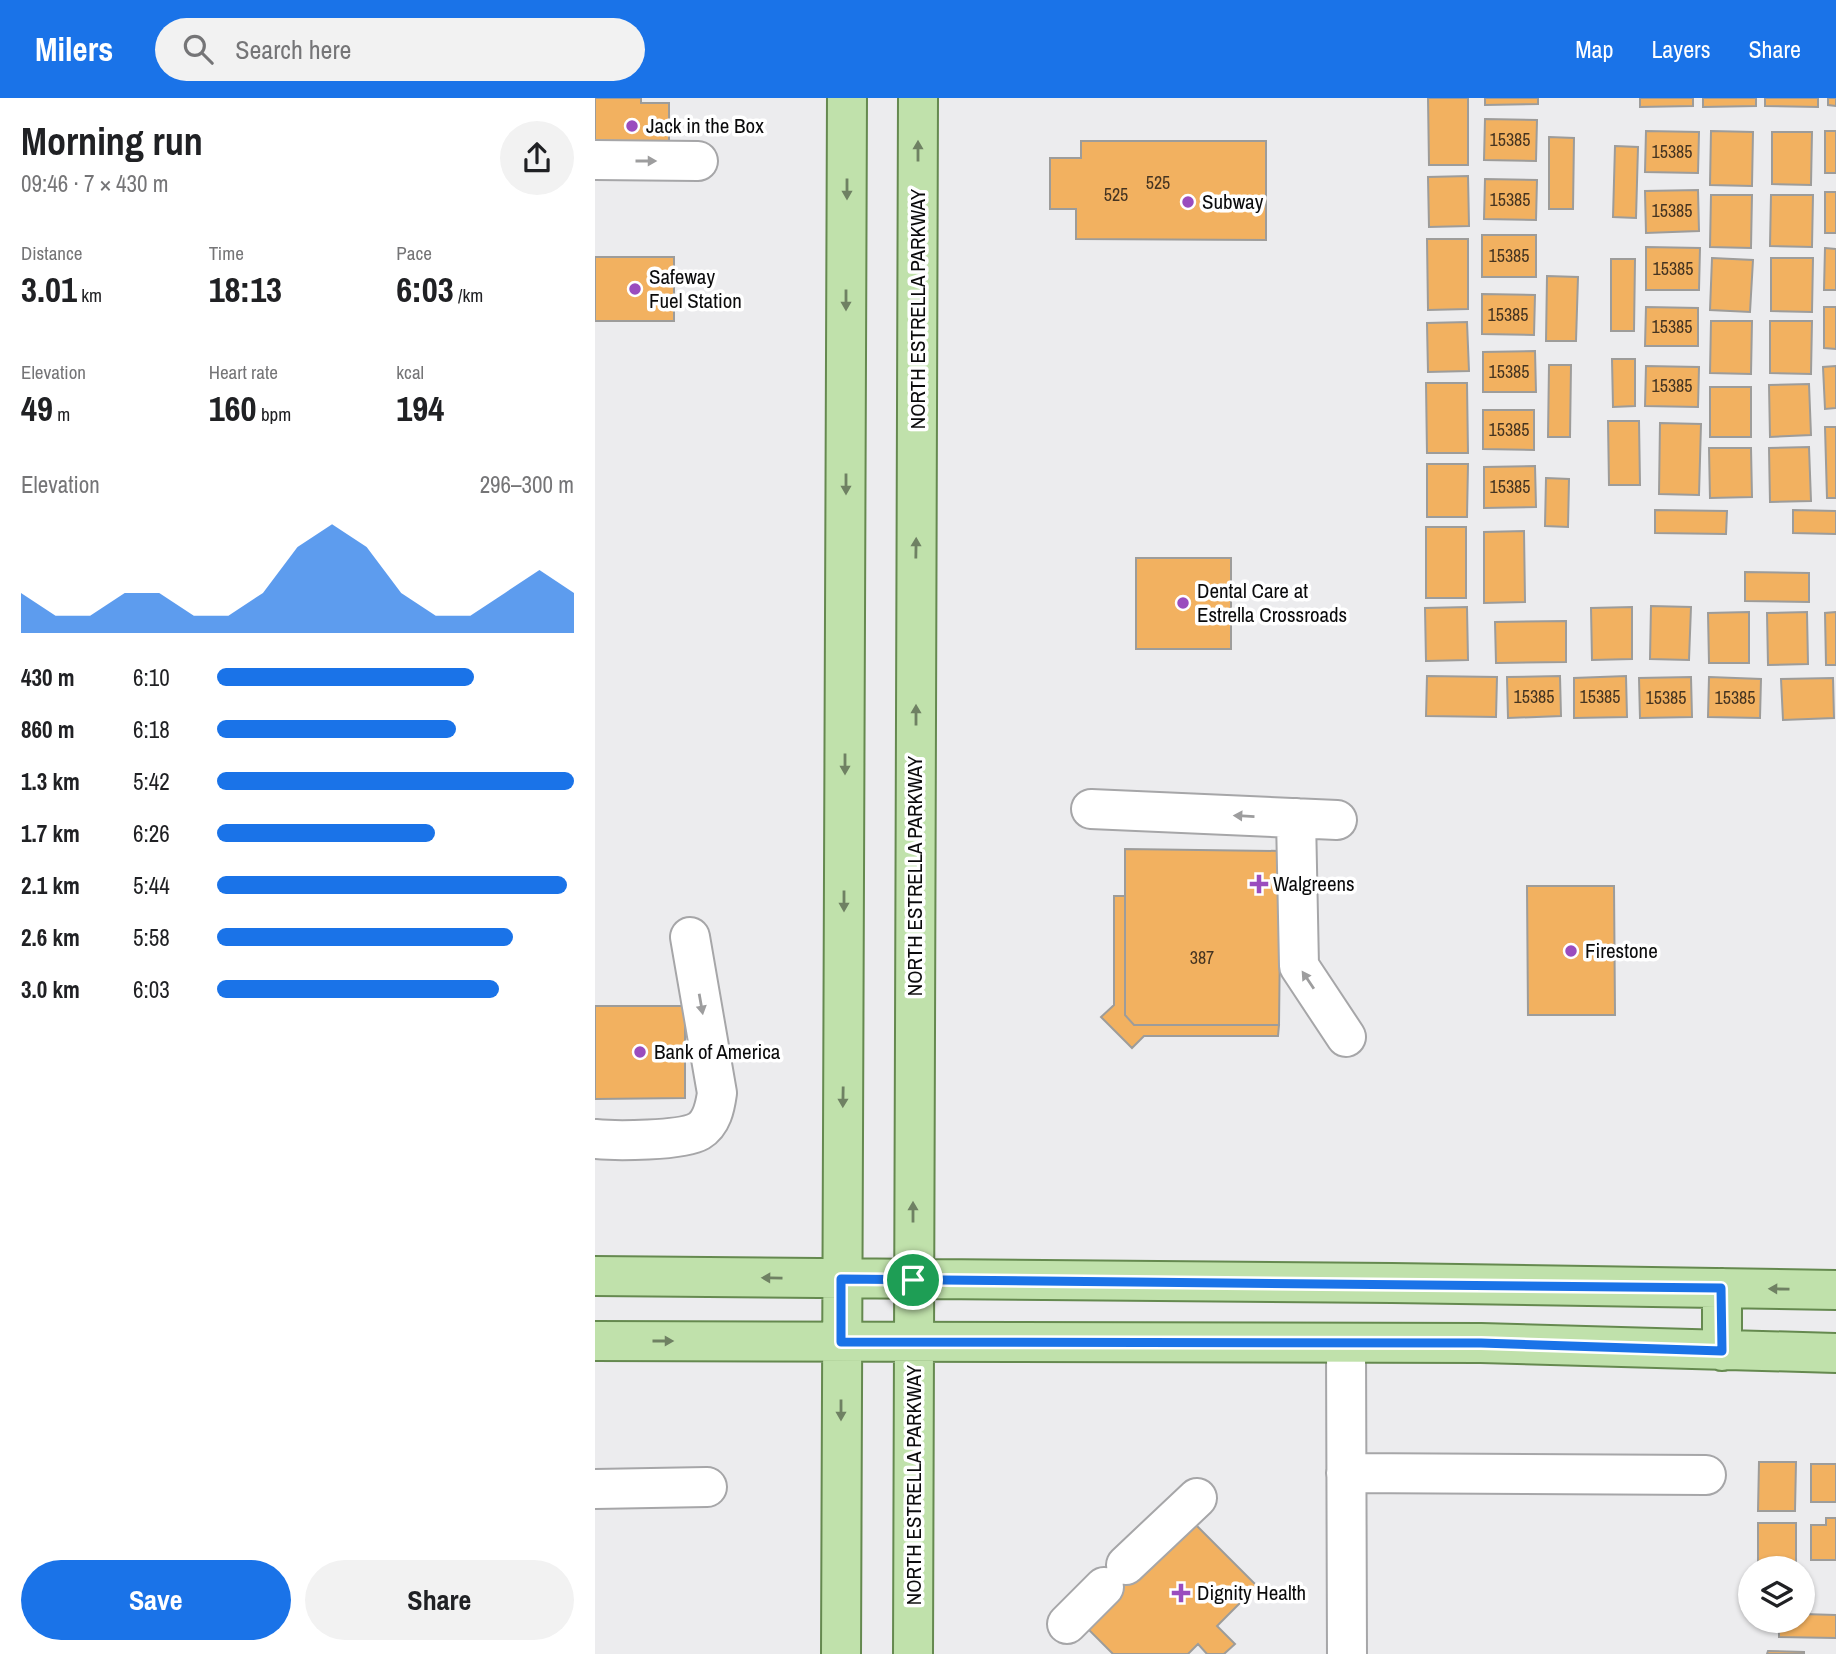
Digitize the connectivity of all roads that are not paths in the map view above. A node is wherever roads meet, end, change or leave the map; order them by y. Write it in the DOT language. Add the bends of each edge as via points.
graph roads {
  1 [pos="847,98"];
  2 [pos="918,98"];
  3 [pos="595,160"];
  4 [pos="698,161"];
  5 [pos="1091,809"];
  6 [pos="1296,818"];
  7 [pos="1337,820"];
  8 [pos="690,937"];
  9 [pos="1346,1037"];
  10 [pos="595,1139"];
  11 [pos="595,1276"];
  12 [pos="841,1279"];
  13 [pos="913,1280"];
  14 [pos="1721,1288"];
  15 [pos="1836,1290"];
  16 [pos="595,1341"];
  17 [pos="841,1342"];
  18 [pos="915,1342"];
  19 [pos="1346,1343"];
  20 [pos="1722,1351"];
  21 [pos="1836,1353"];
  22 [pos="1346,1473"];
  23 [pos="1706,1475"];
  24 [pos="707,1487"];
  25 [pos="595,1489"];
  26 [pos="1197,1498"];
  27 [pos="1067,1624"];
  28 [pos="841,1654"];
  29 [pos="913,1654"];
  30 [pos="1347,1654"];
  1 -- 12 [label="main road, one-way"];
  13 -- 2 [label="main road, NORTH ESTRELLA PARKWAY, one-way"];
  3 -- 4 [label="lane, one-way"];
  6 -- 5 [label="lane, one-way"];
  6 -- 7 [label="lane"];
  9 -- 6 [label="lane, one-way" via="1299,966"];
  8 -- 10 [label="lane, one-way" via="717,1093 715,1111 701,1130 686,1136"];
  12 -- 11 [label="main road, one-way"];
  12 -- 13 [label="main road"];
  12 -- 17 [label="main road"];
  13 -- 14 [label="main road"];
  13 -- 18 [label="main road, NORTH ESTRELLA PARKWAY"];
  15 -- 14 [label="main road, one-way"];
  14 -- 20 [label="main road"];
  16 -- 17 [label="main road, one-way"];
  17 -- 18 [label="main road"];
  17 -- 28 [label="main road, one-way"];
  18 -- 19 [label="main road"];
  18 -- 29 [label="main road, NORTH ESTRELLA PARKWAY"];
  19 -- 20 [label="main road"];
  19 -- 22 [label="lane"];
  20 -- 21 [label="main road"];
  22 -- 23 [label="lane"];
  22 -- 30 [label="lane"];
  24 -- 25 [label="lane"];
  26 -- 27 [label="lane"];
}
